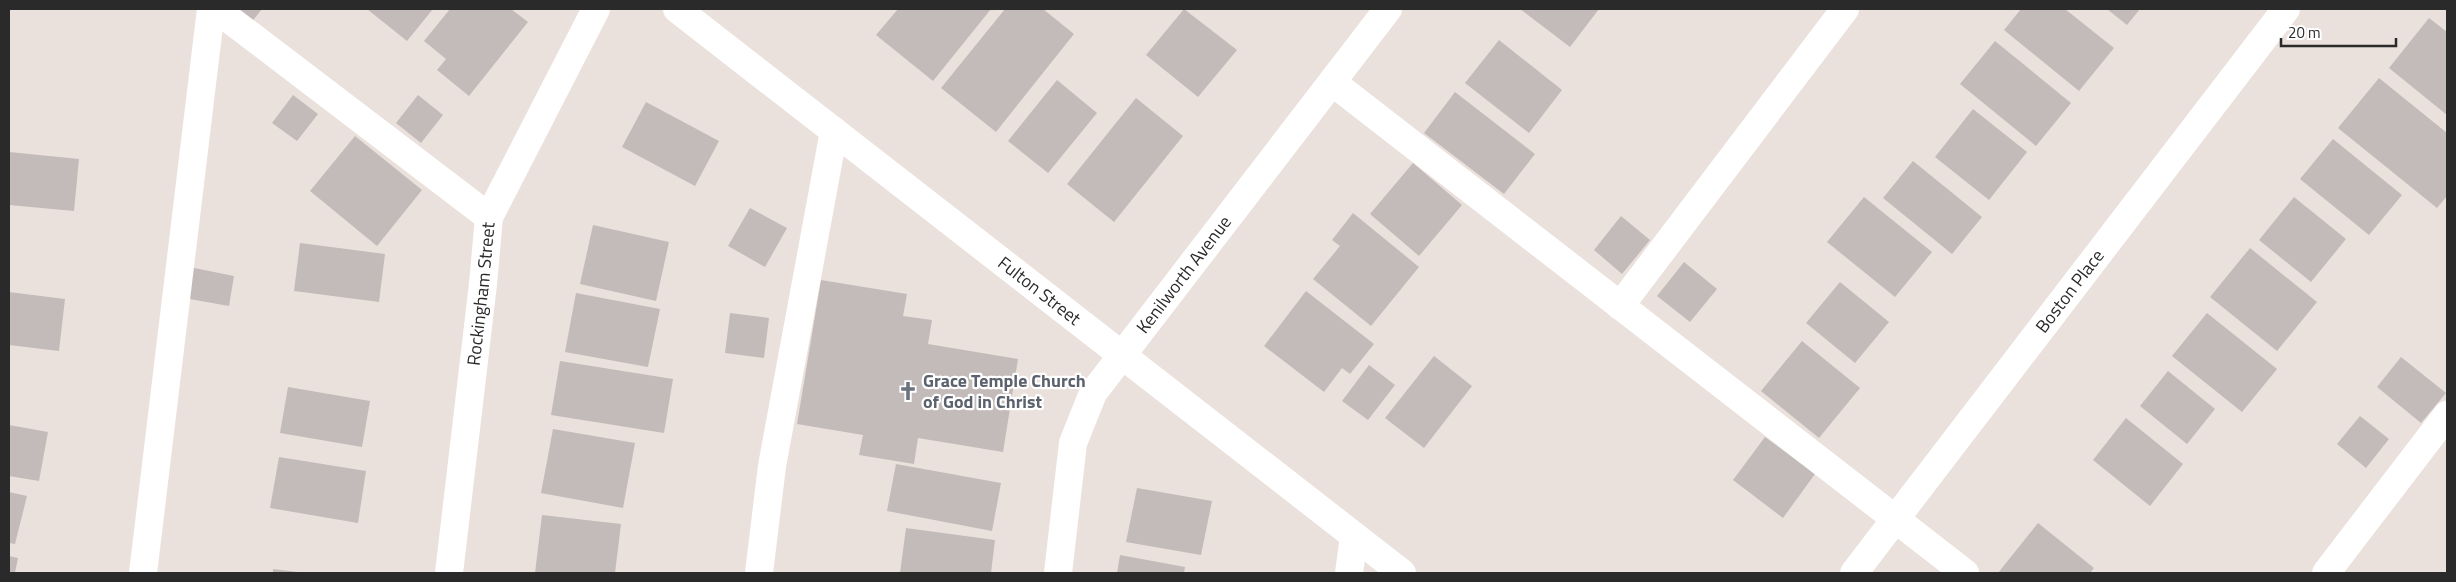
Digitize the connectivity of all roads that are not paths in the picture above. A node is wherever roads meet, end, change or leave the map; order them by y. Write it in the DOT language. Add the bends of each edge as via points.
graph roads {
  1 [pos="211,9"];
  2 [pos="216,9"];
  3 [pos="596,9"];
  4 [pos="677,9"];
  5 [pos="1388,9"];
  6 [pos="1845,9"];
  7 [pos="2286,9"];
  8 [pos="1332,82"];
  9 [pos="834,130"];
  10 [pos="489,217"];
  11 [pos="1620,306"];
  12 [pos="1123,356"];
  13 [pos="2447,415"];
  14 [pos="1895,519"];
  15 [pos="1354,536"];
  16 [pos="143,573"];
  17 [pos="449,573"];
  18 [pos="759,573"];
  19 [pos="1058,573"];
  20 [pos="1349,573"];
  21 [pos="1402,573"];
  22 [pos="1854,573"];
  23 [pos="1965,573"];
  24 [pos="2326,573"];
  1 -- 16 [label="street"];
  2 -- 10 [label="street"];
  3 -- 10 [label="street, Rockingham Street"];
  4 -- 9 [label="street, Fulton Street"];
  5 -- 8 [label="street, Kenilworth Avenue"];
  6 -- 11 [label="street"];
  7 -- 14 [label="street, Boston Place"];
  8 -- 11 [label="street"];
  8 -- 12 [label="street, Kenilworth Avenue"];
  9 -- 12 [label="street, Fulton Street"];
  9 -- 18 [label="street" via="772,466"];
  10 -- 17 [label="street, Rockingham Street"];
  11 -- 14 [label="street"];
  12 -- 15 [label="street, Fulton Street"];
  12 -- 19 [label="street, Kenilworth Avenue" via="1093,392 1073,443"];
  13 -- 24 [label="street"];
  14 -- 22 [label="street, Boston Place"];
  14 -- 23 [label="street"];
  15 -- 20 [label="street"];
  15 -- 21 [label="street, Fulton Street"];
}
